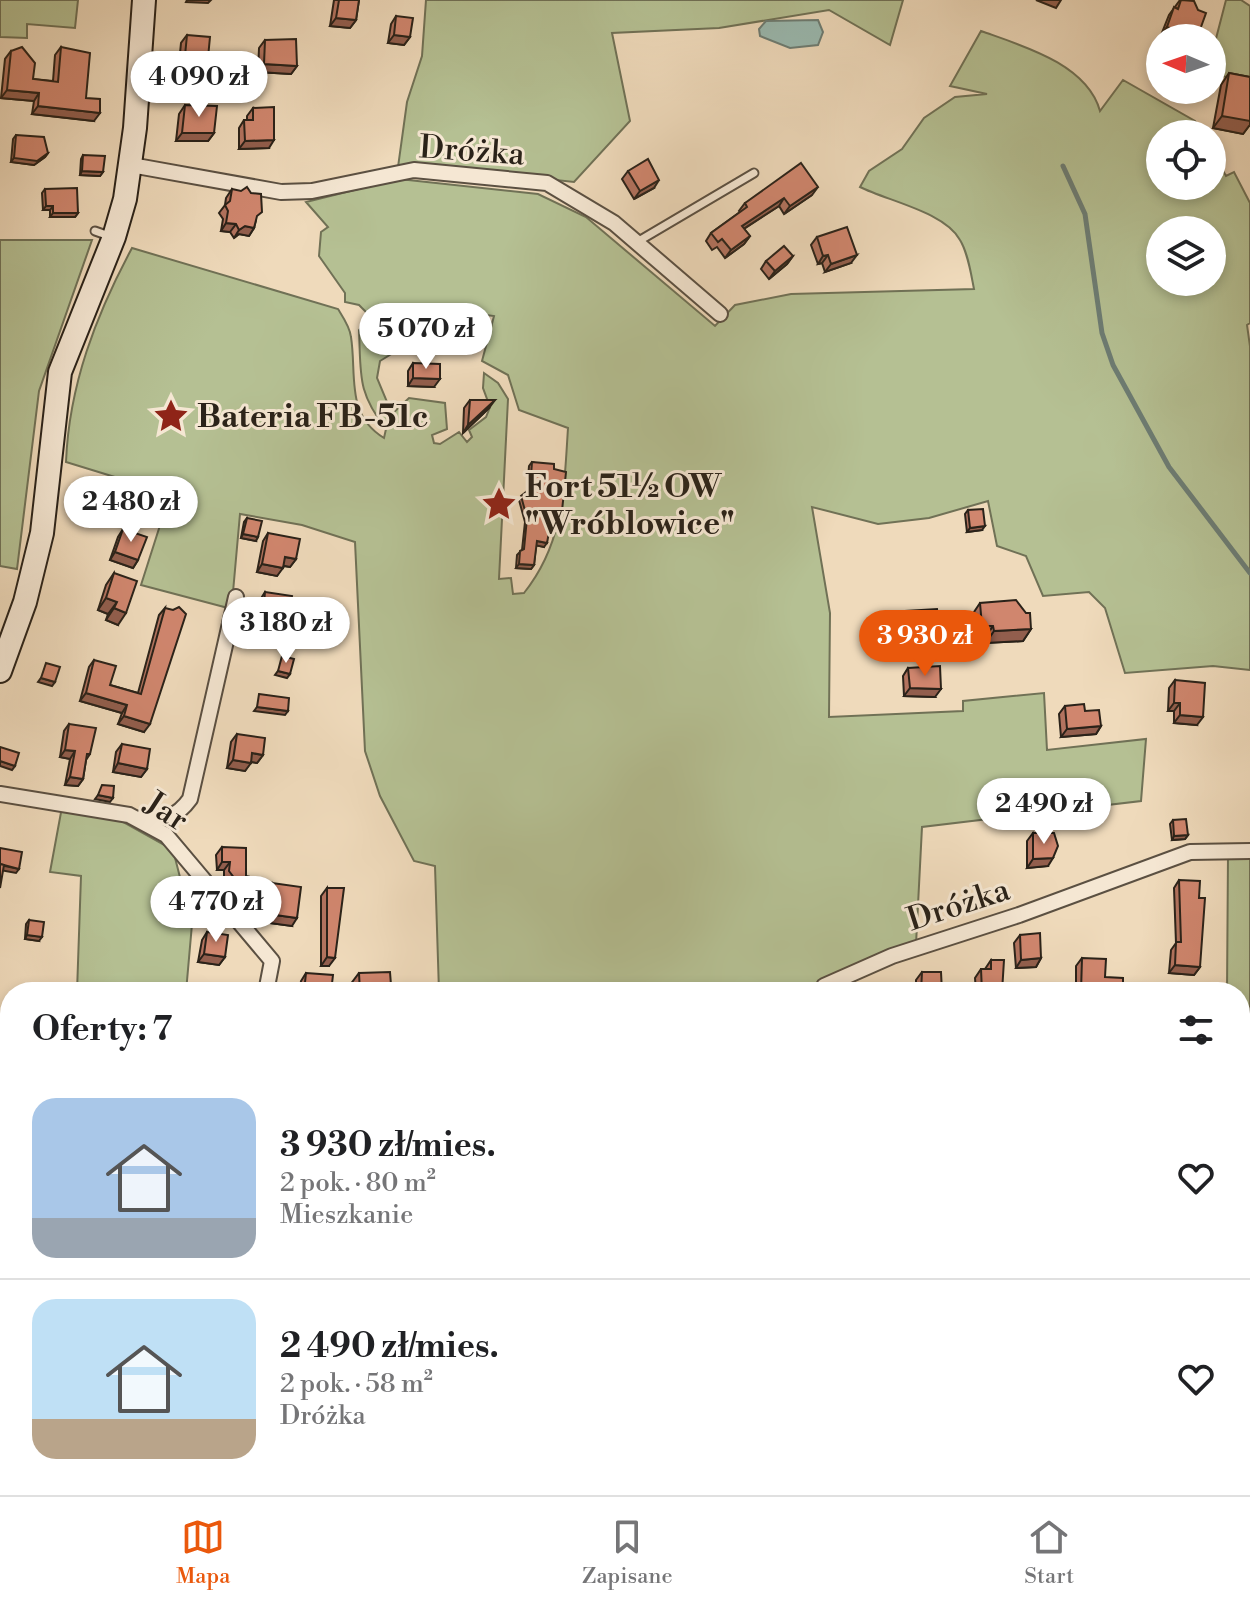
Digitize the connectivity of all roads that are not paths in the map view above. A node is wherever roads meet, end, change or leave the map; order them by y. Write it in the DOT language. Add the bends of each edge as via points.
graph roads {
  1 [pos="144,0"];
  2 [pos="131,165"];
  3 [pos="754,173"];
  4 [pos="637,242"];
  5 [pos="720,314"];
  6 [pos="236,597"];
  7 [pos="0,671"];
  8 [pos="0,794"];
  9 [pos="129,815"];
  10 [pos="1250,851"];
  11 [pos="268,982"];
  12 [pos="833,982"];
  1 -- 2 [label="street"];
  2 -- 4 [label="street, Dróżka" via="281,192 312,191 414,170 547,183"];
  2 -- 7 [label="street" via="60,372 42,533"];
  3 -- 4 [label="lane"];
  4 -- 5 [label="street, Dróżka"];
  6 -- 9 [label="street" via="190,799 180,813 156,821"];
  8 -- 9 [label="street, Jar"];
  9 -- 11 [label="street, Jar" via="166,835 272,961"];
  10 -- 12 [label="street, Dróżka" via="1190,852 892,956"];
}
